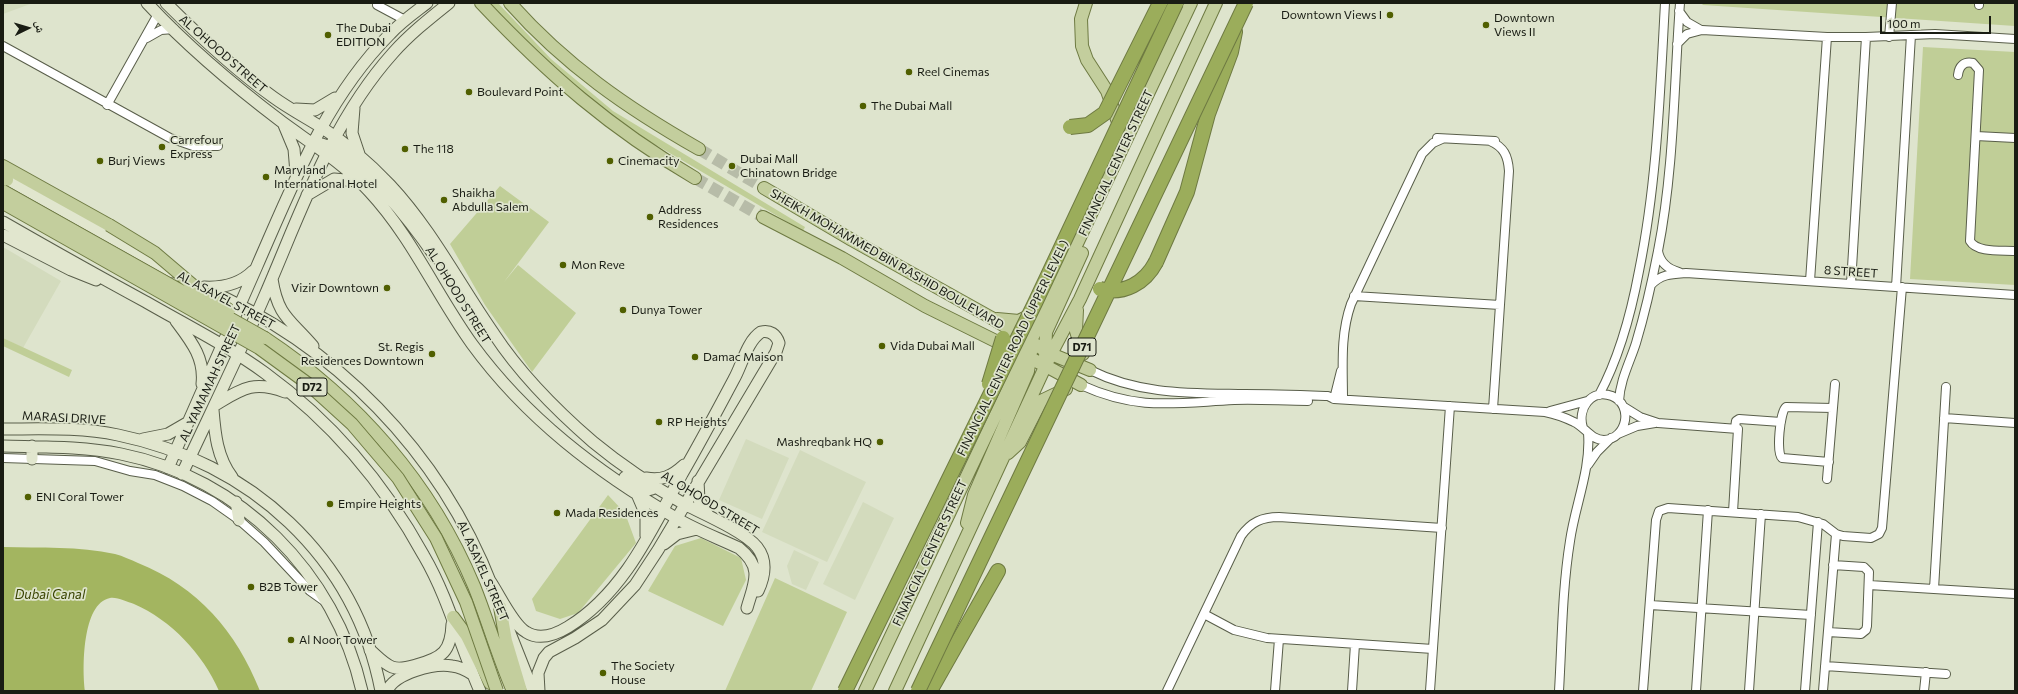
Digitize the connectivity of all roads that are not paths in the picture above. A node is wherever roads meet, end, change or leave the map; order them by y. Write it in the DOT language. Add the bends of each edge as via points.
graph roads {
  1 [pos="147,3"];
  2 [pos="166,3"];
  3 [pos="427,3"];
  4 [pos="450,3"];
  5 [pos="481,3"];
  6 [pos="510,3"];
  7 [pos="1086,3"];
  8 [pos="1157,3"];
  9 [pos="1160,3"];
  10 [pos="1176,3"];
  11 [pos="1191,3"];
  12 [pos="1216,3"];
  13 [pos="1246,3"];
  14 [pos="1665,3"];
  15 [pos="1892,3"];
  16 [pos="376,6"];
  17 [pos="1679,7"];
  18 [pos="158,14"];
  19 [pos="401,23"];
  20 [pos="1236,23"];
  21 [pos="174,29"];
  22 [pos="1702,30"];
  23 [pos="197,34"];
  24 [pos="1911,35"];
  25 [pos="1889,36"];
  26 [pos="1827,37"];
  27 [pos="1866,37"];
  28 [pos="145,39"];
  29 [pos="2015,39"];
  30 [pos="1677,44"];
  31 [pos="3,46"];
  32 [pos="1163,62"];
  33 [pos="1958,75"];
  34 [pos="342,93"];
  35 [pos="356,102"];
  36 [pos="107,105"];
  37 [pos="287,106"];
  38 [pos="281,122"];
  39 [pos="321,127"];
  40 [pos="1070,127"];
  41 [pos="1976,136"];
  42 [pos="2015,138"];
  43 [pos="312,144"];
  44 [pos="330,145"];
  45 [pos="218,146"];
  46 [pos="699,149"];
  47 [pos="1121,153"];
  48 [pos="361,157"];
  49 [pos="3,166"];
  50 [pos="1113,171"];
  51 [pos="695,178"];
  52 [pos="295,180"];
  53 [pos="4,181"];
  54 [pos="359,181"];
  55 [pos="764,188"];
  56 [pos="307,195"];
  57 [pos="3,203"];
  58 [pos="763,217"];
  59 [pos="3,222"];
  60 [pos="828,226"];
  61 [pos="3,235"];
  62 [pos="816,245"];
  63 [pos="1658,250"];
  64 [pos="2015,251"];
  65 [pos="256,268"];
  66 [pos="1686,273"];
  67 [pos="272,278"];
  68 [pos="1810,281"];
  69 [pos="460,282"];
  70 [pos="1851,284"];
  71 [pos="1651,285"];
  72 [pos="198,286"];
  73 [pos="1899,287"];
  74 [pos="119,288"];
  75 [pos="1100,289"];
  76 [pos="1055,290"];
  77 [pos="2015,295"];
  78 [pos="1354,296"];
  79 [pos="1080,299"];
  80 [pos="239,304"];
  81 [pos="1500,305"];
  82 [pos="256,314"];
  83 [pos="174,318"];
  84 [pos="990,318"];
  85 [pos="1046,332"];
  86 [pos="985,336"];
  87 [pos="1061,337"];
  88 [pos="265,338"];
  89 [pos="1003,338"];
  90 [pos="1031,342"];
  91 [pos="222,345"];
  92 [pos="1048,352"];
  93 [pos="319,354"];
  94 [pos="237,355"];
  95 [pos="1026,363"];
  96 [pos="1046,366"];
  97 [pos="1090,370"];
  98 [pos="1835,384"];
  99 [pos="1081,385"];
  100 [pos="1946,387"];
  101 [pos="201,393"];
  102 [pos="1599,395"];
  103 [pos="295,397"];
  104 [pos="1003,398"];
  105 [pos="989,399"];
  106 [pos="1338,399"];
  107 [pos="1587,401"];
  108 [pos="1621,404"];
  109 [pos="1450,406"];
  110 [pos="214,407"];
  111 [pos="1833,408"];
  112 [pos="1492,409"];
  113 [pos="1545,412"];
  114 [pos="1944,418"];
  115 [pos="1781,422"];
  116 [pos="187,423"];
  117 [pos="1658,423"];
  118 [pos="2015,423"];
  119 [pos="1735,428"];
  120 [pos="3,429"];
  121 [pos="1586,430"];
  122 [pos="1614,437"];
  123 [pos="138,440"];
  124 [pos="3,446"];
  125 [pos="32,446"];
  126 [pos="176,451"];
  127 [pos="575,451"];
  128 [pos="1004,456"];
  129 [pos="190,457"];
  130 [pos="3,458"];
  131 [pos="32,459"];
  132 [pos="691,460"];
  133 [pos="1829,462"];
  134 [pos="168,468"];
  135 [pos="1587,468"];
  136 [pos="182,474"];
  137 [pos="641,477"];
  138 [pos="1827,479"];
  139 [pos="698,480"];
  140 [pos="237,482"];
  141 [pos="652,484"];
  142 [pos="635,492"];
  143 [pos="670,496"];
  144 [pos="236,502"];
  145 [pos="684,504"];
  146 [pos="1708,510"];
  147 [pos="1734,512"];
  148 [pos="670,514"];
  149 [pos="1762,514"];
  150 [pos="709,517"];
  151 [pos="239,520"];
  152 [pos="1818,522"];
  153 [pos="1442,528"];
  154 [pos="696,529"];
  155 [pos="1836,534"];
  156 [pos="965,540"];
  157 [pos="644,542"];
  158 [pos="658,550"];
  159 [pos="1833,565"];
  160 [pos="998,571"];
  161 [pos="490,581"];
  162 [pos="1869,585"];
  163 [pos="1934,589"];
  164 [pos="2015,594"];
  165 [pos="625,597"];
  166 [pos="327,602"];
  167 [pos="1650,605"];
  168 [pos="500,607"];
  169 [pos="1701,609"];
  170 [pos="1755,612"];
  171 [pos="1204,614"];
  172 [pos="1811,615"];
  173 [pos="453,617"];
  174 [pos="1828,632"];
  175 [pos="1279,639"];
  176 [pos="916,644"];
  177 [pos="1355,644"];
  178 [pos="1433,649"];
  179 [pos="370,650"];
  180 [pos="1825,666"];
  181 [pos="1926,672"];
  182 [pos="472,674"];
  183 [pos="1946,674"];
  184 [pos="362,691"];
  185 [pos="381,691"];
  186 [pos="387,691"];
  187 [pos="480,691"];
  188 [pos="496,691"];
  189 [pos="513,691"];
  190 [pos="521,691"];
  191 [pos="533,691"];
  192 [pos="539,691"];
  193 [pos="845,691"];
  194 [pos="865,691"];
  195 [pos="889,691"];
  196 [pos="895,691"];
  197 [pos="918,691"];
  198 [pos="930,691"];
  199 [pos="1167,691"];
  200 [pos="1275,691"];
  201 [pos="1352,691"];
  202 [pos="1430,691"];
  203 [pos="1559,691"];
  204 [pos="1643,691"];
  205 [pos="1696,691"];
  206 [pos="1749,691"];
  207 [pos="1805,691"];
  208 [pos="1823,691"];
  209 [pos="1924,691"];
  1 -- 18 [label="street, AL OHOOD STREET"];
  2 -- 23 [label="street, AL OHOOD STREET"];
  3 -- 19 [label="street, AL YAMAMAH STREET"];
  4 -- 35 [label="street, AL YAMAMAH STREET" via="412,32 374,76"];
  5 -- 51 [label="main road" via="535,58 582,100 631,139"];
  6 -- 46 [label="main road" via="547,42 598,85 648,120"];
  7 -- 47 [label="main road" via="1082,20 1084,55 1107,91 1116,114 1121,129"];
  8 -- 32 [label="street" via="1123,62 1120,80 1129,89 1142,88"];
  9 -- 40 [label="highway, bridge" via="1105,113 1088,125"];
  10 -- 105 [label="highway, FINANCIAL CENTER ROAD (UPPER LEVEL), bridge"];
  11 -- 32 [label="main road, FINANCIAL CENTER STREET"];
  12 -- 79 [label="main road, FINANCIAL CENTER STREET / D71"];
  13 -- 20 [label="highway, D71, bridge"];
  14 -- 102 [label="street" via="1655,161 1648,225 1629,319 1615,361"];
  15 -- 25 [label="street"];
  16 -- 19 [label="street"];
  17 -- 22 [label="street" via="1687,22"];
  17 -- 30 [label="street"];
  18 -- 21 [label="street, AL OHOOD STREET"];
  18 -- 23 [label="street" via="169,14"];
  18 -- 28 [label="street"];
  19 -- 34 [label="street, AL YAMAMAH STREET" via="371,54"];
  20 -- 75 [label="highway, bridge" via="1233,42 1208,114 1186,192 1153,267 1141,281 1130,287 1112,291"];
  20 -- 197 [label="highway, D71, bridge"];
  21 -- 28 [label="street" via="158,31"];
  21 -- 38 [label="street, AL OHOOD STREET"];
  22 -- 26 [label="street"];
  22 -- 30 [label="street" via="1686,34"];
  23 -- 37 [label="street, AL OHOOD STREET" via="242,73"];
  24 -- 25 [label="street"];
  24 -- 29 [label="street" via="1947,34"];
  24 -- 73 [label="street"];
  25 -- 27 [label="street"];
  26 -- 27 [label="street"];
  26 -- 68 [label="street"];
  27 -- 70 [label="street"];
  28 -- 36 [label="street"];
  30 -- 63 [label="street" via="1669,169"];
  31 -- 36 [label="street"];
  32 -- 47 [label="main road, FINANCIAL CENTER STREET"];
  33 -- 41 [label="street" via="1964,63 1973,63 1979,70"];
  34 -- 37 [label="street" via="324,107 315,110 303,111"];
  34 -- 39 [label="street, AL YAMAMAH STREET"];
  35 -- 44 [label="street, AL YAMAMAH STREET"];
  35 -- 48 [label="street" via="352,133"];
  36 -- 45 [label="street" via="178,141 197,146"];
  37 -- 39 [label="street, AL OHOOD STREET"];
  38 -- 43 [label="street, AL OHOOD STREET"];
  38 -- 52 [label="street" via="289,134 294,149"];
  39 -- 43 [label="street, AL YAMAMAH STREET"];
  39 -- 44 [label="street, AL OHOOD STREET"];
  41 -- 42 [label="street"];
  41 -- 64 [label="street" via="1970,241 1979,248"];
  43 -- 44 [label="street, AL OHOOD STREET"];
  43 -- 52 [label="street, AL YAMAMAH STREET"];
  44 -- 48 [label="street, AL OHOOD STREET"];
  44 -- 54 [label="street, AL OHOOD STREET"];
  44 -- 56 [label="street, AL YAMAMAH STREET"];
  44 -- 69 [label="street" via="379,188 411,223 447,272"];
  47 -- 50 [label="main road, FINANCIAL CENTER STREET"];
  48 -- 69 [label="street, AL OHOOD STREET" via="391,186 418,218"];
  49 -- 88 [label="main road, bridge" via="155,253 195,287 244,320"];
  50 -- 76 [label="main road, FINANCIAL CENTER STREET"];
  50 -- 85 [label="main road" via="1109,193"];
  52 -- 65 [label="street, AL YAMAMAH STREET"];
  53 -- 72 [label="street, AL ASAYEL STREET"];
  53 -- 88 [label="main road, AL ASAYEL STREET / D72, bridge"];
  54 -- 56 [label="street" via="334,178"];
  54 -- 127 [label="street, AL OHOOD STREET" via="386,210 411,244 449,309 483,359 528,410"];
  55 -- 60 [label="main road, SHEIKH MOHAMMED BIN RASHID BOULEVARD"];
  56 -- 67 [label="street, AL YAMAMAH STREET"];
  57 -- 188 [label="main road, AL ASAYEL STREET / D72, bridge" via="259,348 307,383 352,424 398,478 436,538 466,602"];
  58 -- 62 [label="main road, SHEIKH MOHAMMED BIN RASHID BOULEVARD"];
  59 -- 74 [label="street"];
  60 -- 62 [label="main road"];
  60 -- 84 [label="main road, SHEIKH MOHAMMED BIN RASHID BOULEVARD"];
  61 -- 74 [label="street" via="71,270"];
  62 -- 86 [label="main road, SHEIKH MOHAMMED BIN RASHID BOULEVARD" via="920,304"];
  63 -- 66 [label="street" via="1659,257 1667,268"];
  63 -- 71 [label="street"];
  65 -- 72 [label="street" via="234,283 220,287"];
  65 -- 80 [label="street, AL YAMAMAH STREET"];
  66 -- 68 [label="street, 8 STREET"];
  66 -- 71 [label="street" via="1666,274"];
  67 -- 82 [label="street, AL YAMAMAH STREET"];
  67 -- 93 [label="street" via="274,294 281,311"];
  68 -- 70 [label="street, 8 STREET"];
  69 -- 137 [label="street, AL OHOOD STREET" via="494,336 530,380 591,440"];
  70 -- 73 [label="street, 8 STREET"];
  71 -- 108 [label="street" via="1641,326 1621,386"];
  72 -- 80 [label="street, AL ASAYEL STREET"];
  73 -- 77 [label="street, 8 STREET"];
  73 -- 155 [label="street" via="1881,531 1871,538"];
  74 -- 83 [label="street"];
  76 -- 84 [label="main road" via="1025,320"];
  76 -- 90 [label="main road, FINANCIAL CENTER STREET"];
  78 -- 81 [label="street"];
  78 -- 81 [label="street" via="1422,154 1429,146 1442,139 1490,142 1505,152 1509,171"];
  78 -- 106 [label="street" via="1345,324"];
  79 -- 87 [label="main road, FINANCIAL CENTER STREET / D71"];
  79 -- 97 [label="main road" via="1076,314 1076,330"];
  80 -- 82 [label="street, AL ASAYEL STREET"];
  80 -- 91 [label="street, AL YAMAMAH STREET"];
  81 -- 112 [label="street"];
  82 -- 93 [label="street, AL ASAYEL STREET"];
  82 -- 94 [label="street, AL YAMAMAH STREET"];
  83 -- 91 [label="street"];
  83 -- 101 [label="street" via="199,356 202,372"];
  84 -- 90 [label="main road, SHEIKH MOHAMMED BIN RASHID BOULEVARD"];
  85 -- 87 [label="main road" via="1050,338"];
  85 -- 92 [label="main road"];
  86 -- 95 [label="main road, SHEIKH MOHAMMED BIN RASHID BOULEVARD"];
  86 -- 104 [label="main road" via="1005,362"];
  87 -- 92 [label="main road, FINANCIAL CENTER STREET / D71"];
  88 -- 189 [label="main road, AL ASAYEL STREET / D72" via="318,376 351,406 381,438 417,484 465,566"];
  89 -- 105 [label="highway, bridge" via="990,379"];
  90 -- 92 [label="main road, SHEIKH MOHAMMED BIN RASHID BOULEVARD"];
  90 -- 95 [label="main road"];
  91 -- 94 [label="street"];
  91 -- 101 [label="street, AL YAMAMAH STREET"];
  92 -- 96 [label="main road, FINANCIAL CENTER STREET / D71"];
  92 -- 97 [label="main road, SHEIKH MOHAMMED BIN RASHID BOULEVARD"];
  93 -- 161 [label="street, AL ASAYEL STREET" via="375,404 415,450 457,513"];
  94 -- 103 [label="street"];
  94 -- 110 [label="street, AL YAMAMAH STREET"];
  95 -- 96 [label="main road, SHEIKH MOHAMMED BIN RASHID BOULEVARD"];
  95 -- 104 [label="main road, FINANCIAL CENTER STREET"];
  95 -- 156 [label="main road" via="974,495"];
  96 -- 99 [label="main road, SHEIKH MOHAMMED BIN RASHID BOULEVARD"];
  96 -- 128 [label="main road, FINANCIAL CENTER STREET / D71"];
  97 -- 106 [label="street" via="1133,385 1179,393 1325,396"];
  98 -- 111 [label="street"];
  99 -- 106 [label="street" via="1110,397 1146,404"];
  99 -- 128 [label="main road" via="1065,389 1041,401 1020,442"];
  100 -- 114 [label="street"];
  101 -- 116 [label="street, AL YAMAMAH STREET"];
  102 -- 107 [label="street"];
  102 -- 108 [label="street" via="1606,395"];
  103 -- 110 [label="street" via="276,389 253,386 240,390"];
  103 -- 173 [label="street" via="341,441 382,490 427,560"];
  104 -- 194 [label="main road, FINANCIAL CENTER STREET"];
  105 -- 193 [label="highway, FINANCIAL CENTER ROAD (UPPER LEVEL), bridge"];
  106 -- 109 [label="street"];
  107 -- 113 [label="street"];
  107 -- 121 [label="street" via="1581,414"];
  108 -- 117 [label="street" via="1640,417"];
  108 -- 122 [label="street" via="1625,422"];
  109 -- 112 [label="street"];
  109 -- 153 [label="street"];
  110 -- 129 [label="street, AL YAMAMAH STREET"];
  110 -- 140 [label="street" via="215,437 219,453 226,469"];
  111 -- 115 [label="street" via="1790,406 1782,412"];
  111 -- 133 [label="street"];
  112 -- 113 [label="street"];
  113 -- 121 [label="street" via="1565,417"];
  114 -- 118 [label="street"];
  114 -- 163 [label="street"];
  115 -- 119 [label="street" via="1739,419"];
  115 -- 133 [label="street" via="1778,451 1780,456"];
  116 -- 123 [label="street" via="168,434"];
  116 -- 126 [label="street, AL YAMAMAH STREET"];
  117 -- 119 [label="street"];
  117 -- 122 [label="street" via="1637,426"];
  119 -- 147 [label="street" via="1740,433"];
  120 -- 123 [label="street, MARASI DRIVE" via="89,431"];
  121 -- 122 [label="street" via="1598,439"];
  121 -- 135 [label="street" via="1589,450"];
  122 -- 135 [label="street" via="1597,452"];
  123 -- 126 [label="street, MARASI DRIVE"];
  124 -- 125 [label="street"];
  125 -- 131 [label="street"];
  125 -- 134 [label="street" via="103,450 140,458"];
  126 -- 129 [label="street, MARASI DRIVE"];
  126 -- 134 [label="street, AL YAMAMAH STREET"];
  127 -- 141 [label="street" via="648,490 653,487"];
  127 -- 142 [label="street, AL OHOOD STREET"];
  128 -- 156 [label="main road, FINANCIAL CENTER STREET / D71"];
  129 -- 136 [label="street, AL YAMAMAH STREET"];
  129 -- 140 [label="street, MARASI DRIVE"];
  130 -- 131 [label="street"];
  131 -- 151 [label="street" via="95,461 155,475 197,493"];
  132 -- 137 [label="street" via="676,473 665,478"];
  132 -- 139 [label="street" via="754,339 761,332 774,334 778,338 778,348"];
  132 -- 143 [label="street"];
  133 -- 138 [label="street"];
  134 -- 136 [label="street"];
  135 -- 203 [label="street" via="1576,504 1569,542"];
  136 -- 144 [label="street"];
  137 -- 141 [label="street, AL OHOOD STREET"];
  139 -- 145 [label="street"];
  139 -- 150 [label="street" via="699,500"];
  140 -- 179 [label="street, MARASI DRIVE" via="283,516 316,550 348,598"];
  141 -- 143 [label="street, AL OHOOD STREET"];
  142 -- 148 [label="street, AL OHOOD STREET"];
  142 -- 157 [label="street" via="646,515 647,529"];
  143 -- 145 [label="street, AL OHOOD STREET"];
  143 -- 148 [label="street"];
  144 -- 151 [label="street"];
  144 -- 166 [label="street" via="268,528 287,548 307,571"];
  145 -- 148 [label="street"];
  145 -- 150 [label="street, AL OHOOD STREET"];
  146 -- 147 [label="street"];
  146 -- 167 [label="street" via="1663,508 1656,515"];
  146 -- 169 [label="street"];
  147 -- 149 [label="street"];
  148 -- 154 [label="street, AL OHOOD STREET"];
  148 -- 157 [label="street"];
  148 -- 158 [label="street"];
  148 -- 165 [label="street"];
  149 -- 152 [label="street" via="1798,517"];
  149 -- 170 [label="street"];
  150 -- 154 [label="street, AL OHOOD STREET" via="749,540 763,557 763,579 756,596 747,608 756,582 756,574 750,559 739,548"];
  151 -- 166 [label="street" via="264,542 310,591"];
  152 -- 155 [label="street"];
  152 -- 172 [label="street"];
  153 -- 171 [label="street" via="1279,517 1257,520 1241,536"];
  153 -- 178 [label="street"];
  154 -- 158 [label="street" via="677,534"];
  155 -- 159 [label="street"];
  156 -- 176 [label="main road, FINANCIAL CENTER STREET / D71"];
  157 -- 161 [label="street" via="621,578 602,600 576,622 552,635 534,636 519,627"];
  158 -- 165 [label="street"];
  159 -- 162 [label="street" via="1864,567 1869,572"];
  159 -- 174 [label="street"];
  160 -- 198 [label="highway"];
  161 -- 168 [label="street, AL ASAYEL STREET"];
  162 -- 163 [label="street"];
  162 -- 174 [label="street" via="1864,632"];
  163 -- 164 [label="street"];
  165 -- 192 [label="street" via="593,626 544,658 538,673"];
  166 -- 184 [label="street" via="349,647"];
  167 -- 169 [label="street"];
  167 -- 204 [label="street"];
  168 -- 190 [label="main road" via="506,641"];
  168 -- 191 [label="street, AL ASAYEL STREET"];
  169 -- 170 [label="street"];
  169 -- 205 [label="street"];
  170 -- 172 [label="street"];
  170 -- 206 [label="street"];
  171 -- 175 [label="street" via="1240,632"];
  171 -- 199 [label="street"];
  172 -- 207 [label="street"];
  173 -- 179 [label="street" via="448,648 430,661 398,668 387,664"];
  173 -- 182 [label="street"];
  173 -- 188 [label="main road" via="468,636"];
  174 -- 180 [label="street"];
  175 -- 177 [label="street"];
  175 -- 200 [label="street"];
  176 -- 195 [label="main road"];
  176 -- 196 [label="main road, FINANCIAL CENTER STREET / D71"];
  177 -- 178 [label="street"];
  177 -- 201 [label="street"];
  178 -- 202 [label="street"];
  179 -- 185 [label="street, MARASI DRIVE"];
  180 -- 181 [label="street"];
  180 -- 208 [label="street"];
  181 -- 183 [label="street"];
  181 -- 209 [label="street"];
  182 -- 186 [label="street" via="458,667 439,666 401,676 394,680"];
  182 -- 187 [label="street"];
}
